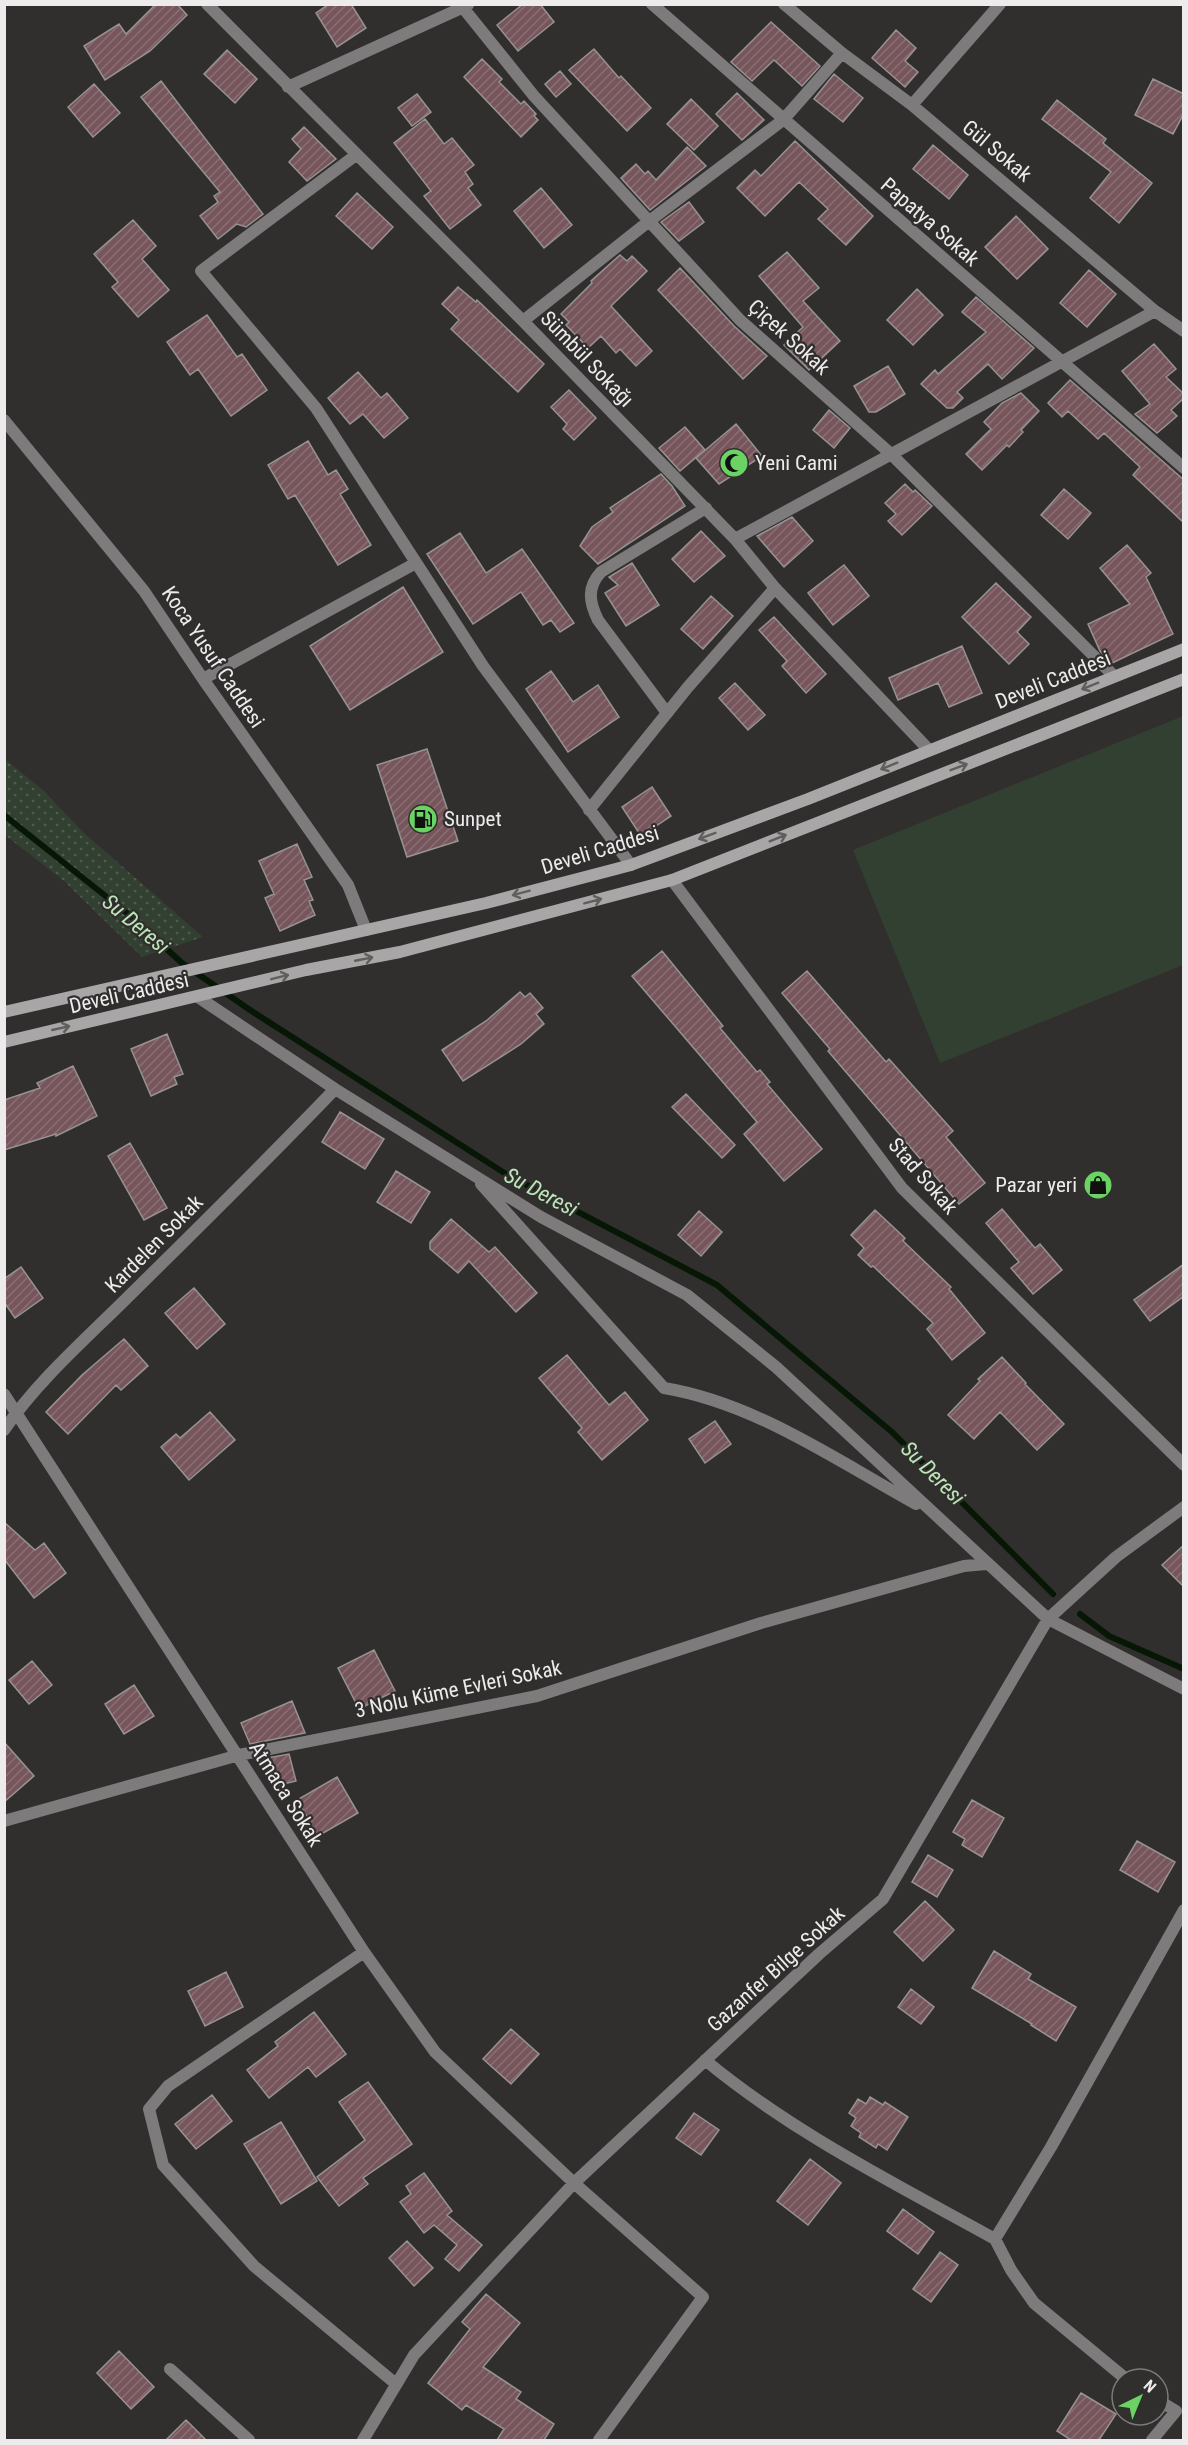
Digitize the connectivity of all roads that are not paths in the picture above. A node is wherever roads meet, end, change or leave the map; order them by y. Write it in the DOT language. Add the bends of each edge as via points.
graph roads {
  1 [pos="207,4"];
  2 [pos="652,4"];
  3 [pos="783,4"];
  4 [pos="1000,4"];
  5 [pos="464,6"];
  6 [pos="842,53"];
  7 [pos="288,87"];
  8 [pos="912,105"];
  9 [pos="783,120"];
  10 [pos="356,155"];
  11 [pos="648,222"];
  12 [pos="1155,311"];
  13 [pos="524,321"];
  14 [pos="1184,331"];
  15 [pos="1063,362"];
  16 [pos="4,420"];
  17 [pos="891,454"];
  18 [pos="1184,468"];
  19 [pos="706,508"];
  20 [pos="735,539"];
  21 [pos="416,563"];
  22 [pos="775,588"];
  23 [pos="1184,649"];
  24 [pos="1114,676"];
  25 [pos="203,679"];
  26 [pos="1184,679"];
  27 [pos="667,713"];
  28 [pos="928,750"];
  29 [pos="589,810"];
  30 [pos="631,865"];
  31 [pos="672,880"];
  32 [pos="366,930"];
  33 [pos="198,997"];
  34 [pos="4,1012"];
  35 [pos="4,1042"];
  36 [pos="335,1089"];
  37 [pos="472,1175"];
  38 [pos="4,1394"];
  39 [pos="16,1413"];
  40 [pos="4,1430"];
  41 [pos="1184,1465"];
  42 [pos="1184,1507"];
  43 [pos="933,1514"];
  44 [pos="986,1564"];
  45 [pos="1048,1619"];
  46 [pos="1184,1689"];
  47 [pos="239,1755"];
  48 [pos="4,1821"];
  49 [pos="1184,1910"];
  50 [pos="364,1952"];
  51 [pos="705,2060"];
  52 [pos="574,2183"];
  53 [pos="995,2240"];
  54 [pos="1111,2367"];
  55 [pos="170,2369"];
  56 [pos="396,2384"];
  57 [pos="1170,2407"];
  58 [pos="1170,2418"];
  59 [pos="1162,2427"];
  60 [pos="249,2440"];
  61 [pos="363,2440"];
  62 [pos="599,2440"];
  63 [pos="1152,2440"];
  1 -- 7 [label="street, Sümbül Sokağı"];
  2 -- 9 [label="street, Papatya Sokak"];
  3 -- 6 [label="street, Gül Sokak"];
  4 -- 8 [label="street"];
  5 -- 7 [label="street"];
  5 -- 11 [label="street, Çiçek Sokak" via="534,96"];
  6 -- 8 [label="street, Gül Sokak"];
  6 -- 9 [label="street"];
  7 -- 10 [label="street, Sümbül Sokağı"];
  8 -- 12 [label="street, Gül Sokak"];
  9 -- 11 [label="street"];
  9 -- 15 [label="street, Papatya Sokak"];
  10 -- 13 [label="street, Sümbül Sokağı"];
  10 -- 21 [label="street" via="201,271 316,408"];
  11 -- 13 [label="street"];
  11 -- 17 [label="street, Çiçek Sokak" via="740,320"];
  12 -- 14 [label="street, Gül Sokak"];
  12 -- 15 [label="street"];
  13 -- 19 [label="street, Sümbül Sokağı"];
  15 -- 17 [label="street"];
  15 -- 18 [label="street, Papatya Sokak"];
  16 -- 25 [label="street, Koca Yusuf Caddesi" via="144,591"];
  17 -- 20 [label="street"];
  17 -- 24 [label="street, Çiçek Sokak"];
  19 -- 20 [label="street, Sümbül Sokağı"];
  19 -- 27 [label="street" via="601,572 590,592 598,620"];
  20 -- 22 [label="street, Sümbül Sokağı"];
  21 -- 25 [label="street"];
  21 -- 29 [label="street" via="483,666"];
  22 -- 27 [label="street"];
  22 -- 28 [label="street, Sümbül Sokağı"];
  23 -- 24 [label="main road, Develi Caddesi"];
  24 -- 28 [label="main road, Develi Caddesi, one-way"];
  25 -- 32 [label="street, Koca Yusuf Caddesi" via="348,885"];
  31 -- 26 [label="main road, Develi Caddesi, one-way"];
  27 -- 29 [label="street"];
  28 -- 30 [label="main road, Develi Caddesi, one-way"];
  29 -- 30 [label="street"];
  30 -- 32 [label="main road, Develi Caddesi, one-way"];
  33 -- 31 [label="main road, Develi Caddesi, one-way" via="400,952"];
  31 -- 41 [label="street, Stad Sokak" via="902,1188"];
  32 -- 34 [label="main road, Develi Caddesi"];
  35 -- 33 [label="main road, Develi Caddesi, one-way"];
  33 -- 36 [label="street"];
  36 -- 37 [label="street"];
  36 -- 39 [label="street, Kardelen Sokak"];
  37 -- 43 [label="street" via="541,1217 687,1294 776,1367"];
  37 -- 43 [label="street" via="664,1388 750,1412"];
  38 -- 39 [label="street, Atmaca Sokak"];
  39 -- 40 [label="street, Kardelen Sokak"];
  39 -- 47 [label="street, Atmaca Sokak"];
  42 -- 45 [label="street, Gazanfer Bilge Sokak" via="1116,1557"];
  43 -- 44 [label="street"];
  44 -- 45 [label="street"];
  44 -- 47 [label="street, 3 Nolu Küme Evleri Sokak" via="964,1566 761,1623 537,1696"];
  45 -- 46 [label="street"];
  45 -- 51 [label="street, Gazanfer Bilge Sokak" via="883,1899"];
  47 -- 48 [label="street, 3 Nolu Küme Evleri Sokak"];
  47 -- 50 [label="street, Atmaca Sokak"];
  49 -- 53 [label="street" via="1052,2147"];
  50 -- 52 [label="street, Atmaca Sokak" via="435,2052"];
  50 -- 56 [label="street" via="168,2086 149,2109 163,2165 170,2174 254,2266"];
  51 -- 52 [label="street, Gazanfer Bilge Sokak"];
  51 -- 53 [label="street" via="801,2130"];
  52 -- 56 [label="street, Gazanfer Bilge Sokak" via="414,2355"];
  52 -- 62 [label="street, Atmaca Sokak" via="704,2297"];
  53 -- 54 [label="street" via="1034,2303"];
  55 -- 60 [label="street"];
  56 -- 61 [label="street, Gazanfer Bilge Sokak"];
  57 -- 58 [label="street" via="1176,2410"];
  59 -- 63 [label="street"];
}
